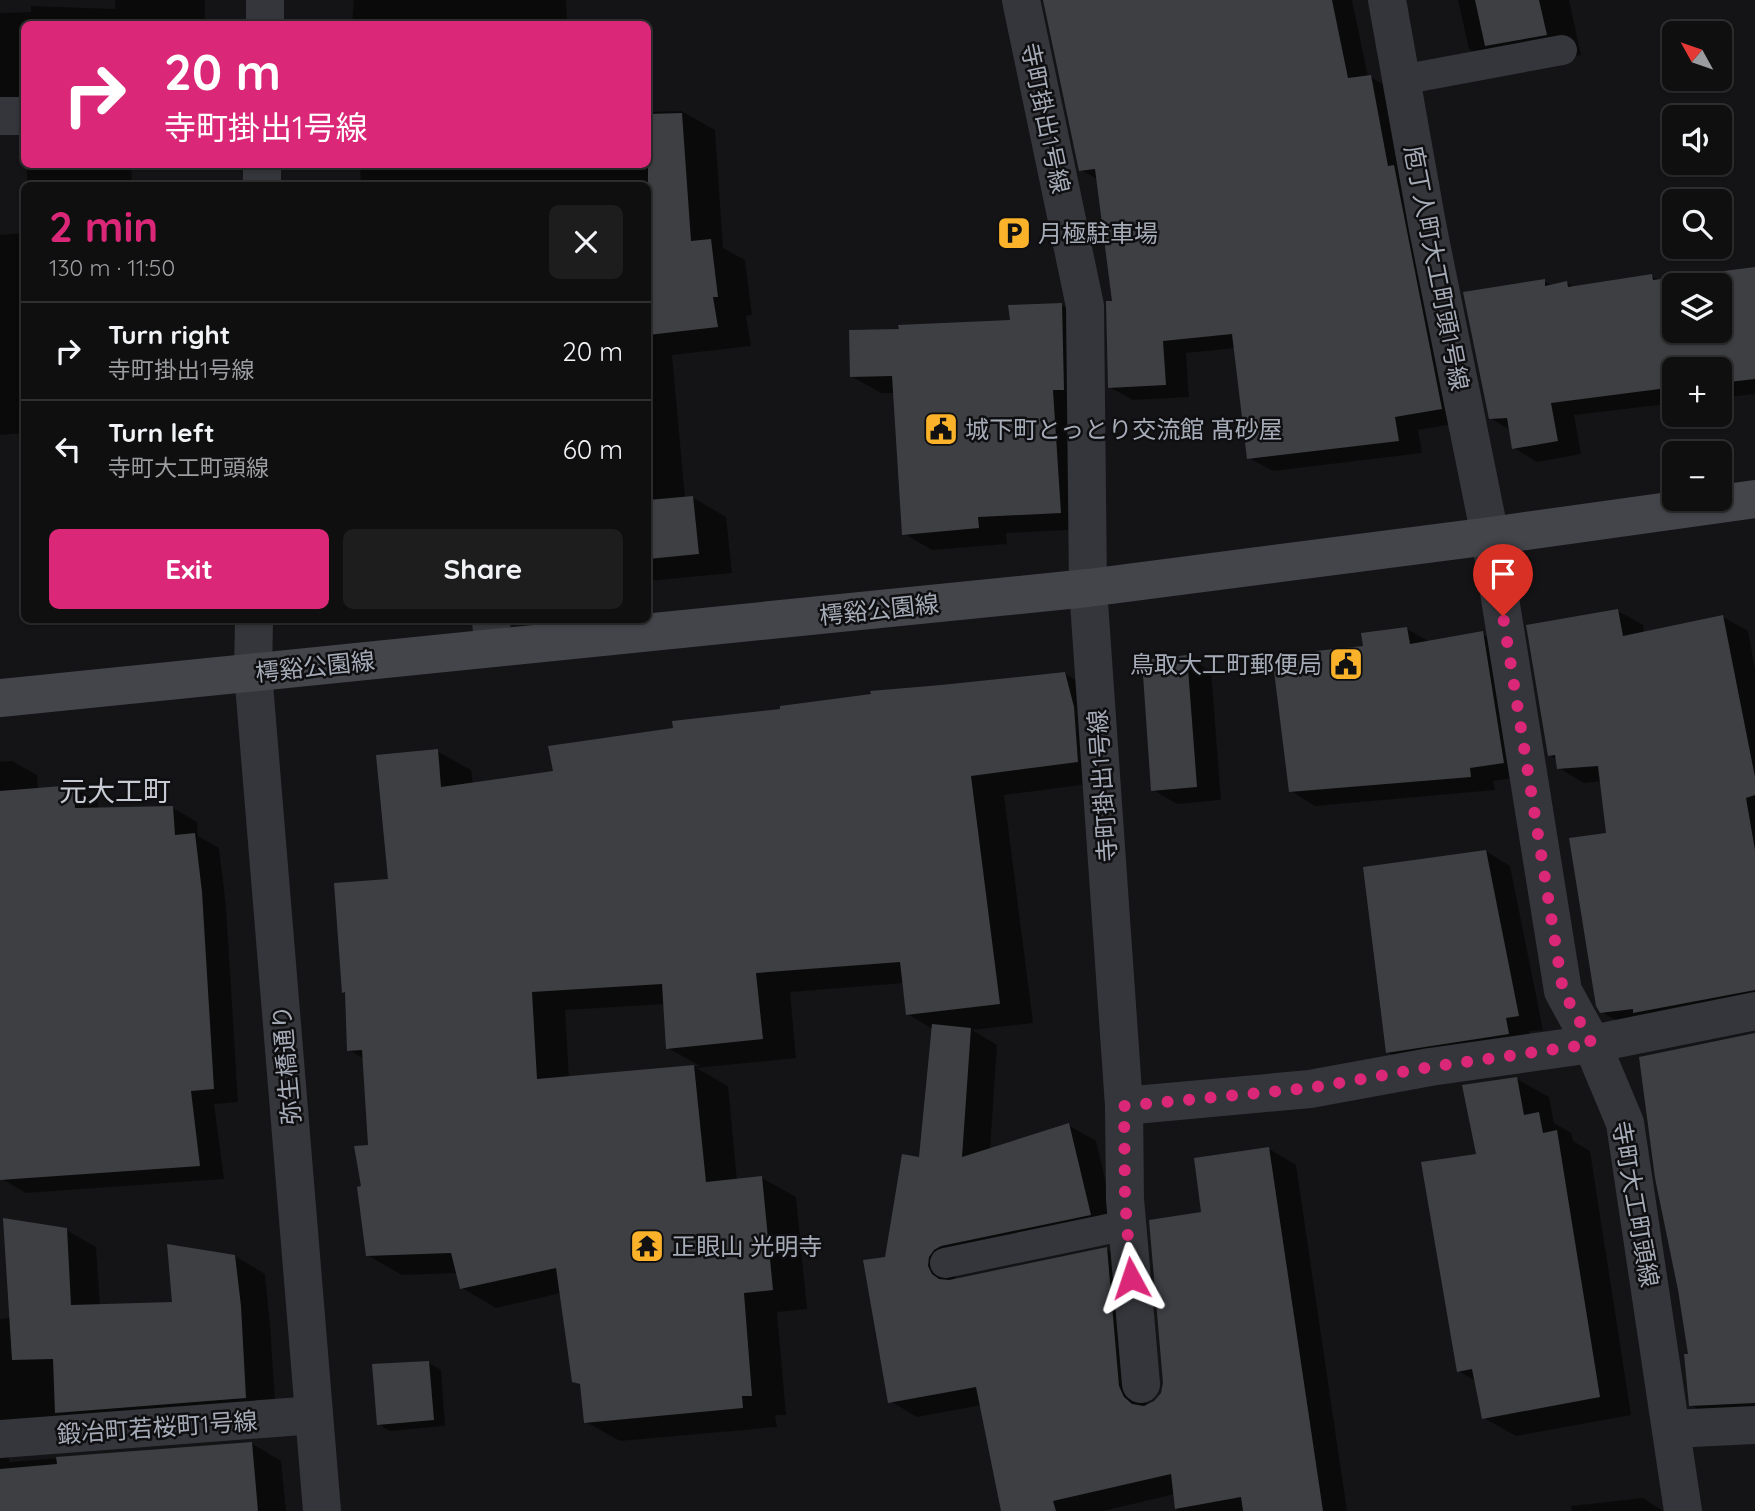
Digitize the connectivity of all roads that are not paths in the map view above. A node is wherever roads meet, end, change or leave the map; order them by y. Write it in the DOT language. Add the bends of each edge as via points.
graph roads {
  1 [pos="265,0"];
  2 [pos="1021,0"];
  3 [pos="1387,0"];
  4 [pos="265,21"];
  5 [pos="1562,50"];
  6 [pos="1401,80"];
  7 [pos="0,116"];
  8 [pos="21,116"];
  9 [pos="1755,499"];
  10 [pos="1490,536"];
  11 [pos="1087,588"];
  12 [pos="651,622"];
  13 [pos="254,623"];
  14 [pos="634,623"];
  15 [pos="492,634"];
  16 [pos="253,672"];
  17 [pos="0,698"];
  18 [pos="1755,1011"];
  19 [pos="1592,1044"];
  20 [pos="1124,1106"];
  21 [pos="1126,1225"];
  22 [pos="945,1263"];
  23 [pos="1140,1384"];
  24 [pos="314,1415"];
  25 [pos="1755,1424"];
  26 [pos="1671,1429"];
  27 [pos="0,1439"];
  28 [pos="322,1511"];
  29 [pos="1683,1511"];
  1 -- 4 [label="street"];
  2 -- 11 [label="street, 寺町掛出1号線" via="1085,306"];
  3 -- 6 [label="street, 庖丁人町大工町頭1号線"];
  5 -- 6 [label="lane"];
  6 -- 10 [label="street, 庖丁人町大工町頭1号線"];
  7 -- 8 [label="street"];
  9 -- 10 [label="main road, 樗谿公園線"];
  10 -- 11 [label="main road, 樗谿公園線"];
  10 -- 19 [label="street, 寺町大工町頭線" via="1563,991"];
  11 -- 12 [label="main road, 樗谿公園線"];
  11 -- 20 [label="street, 寺町掛出1号線"];
  13 -- 16 [label="street, 弥生橋通り"];
  14 -- 15 [label="main road, 樗谿公園線"];
  15 -- 16 [label="main road, 樗谿公園線"];
  16 -- 17 [label="main road, 樗谿公園線"];
  16 -- 24 [label="street, 弥生橋通り"];
  18 -- 19 [label="street"];
  19 -- 20 [label="street" via="1310,1088"];
  19 -- 26 [label="street, 寺町大工町頭線" via="1625,1123"];
  20 -- 21 [label="street, 寺町掛出1号線"];
  21 -- 22 [label="lane"];
  21 -- 23 [label="street, 寺町掛出1号線"];
  24 -- 27 [label="street, 鍛冶町若桜町1号線"];
  24 -- 28 [label="street, 弥生橋通り"];
  25 -- 26 [label="street"];
  26 -- 29 [label="street, 寺町大工町頭線"];
}
